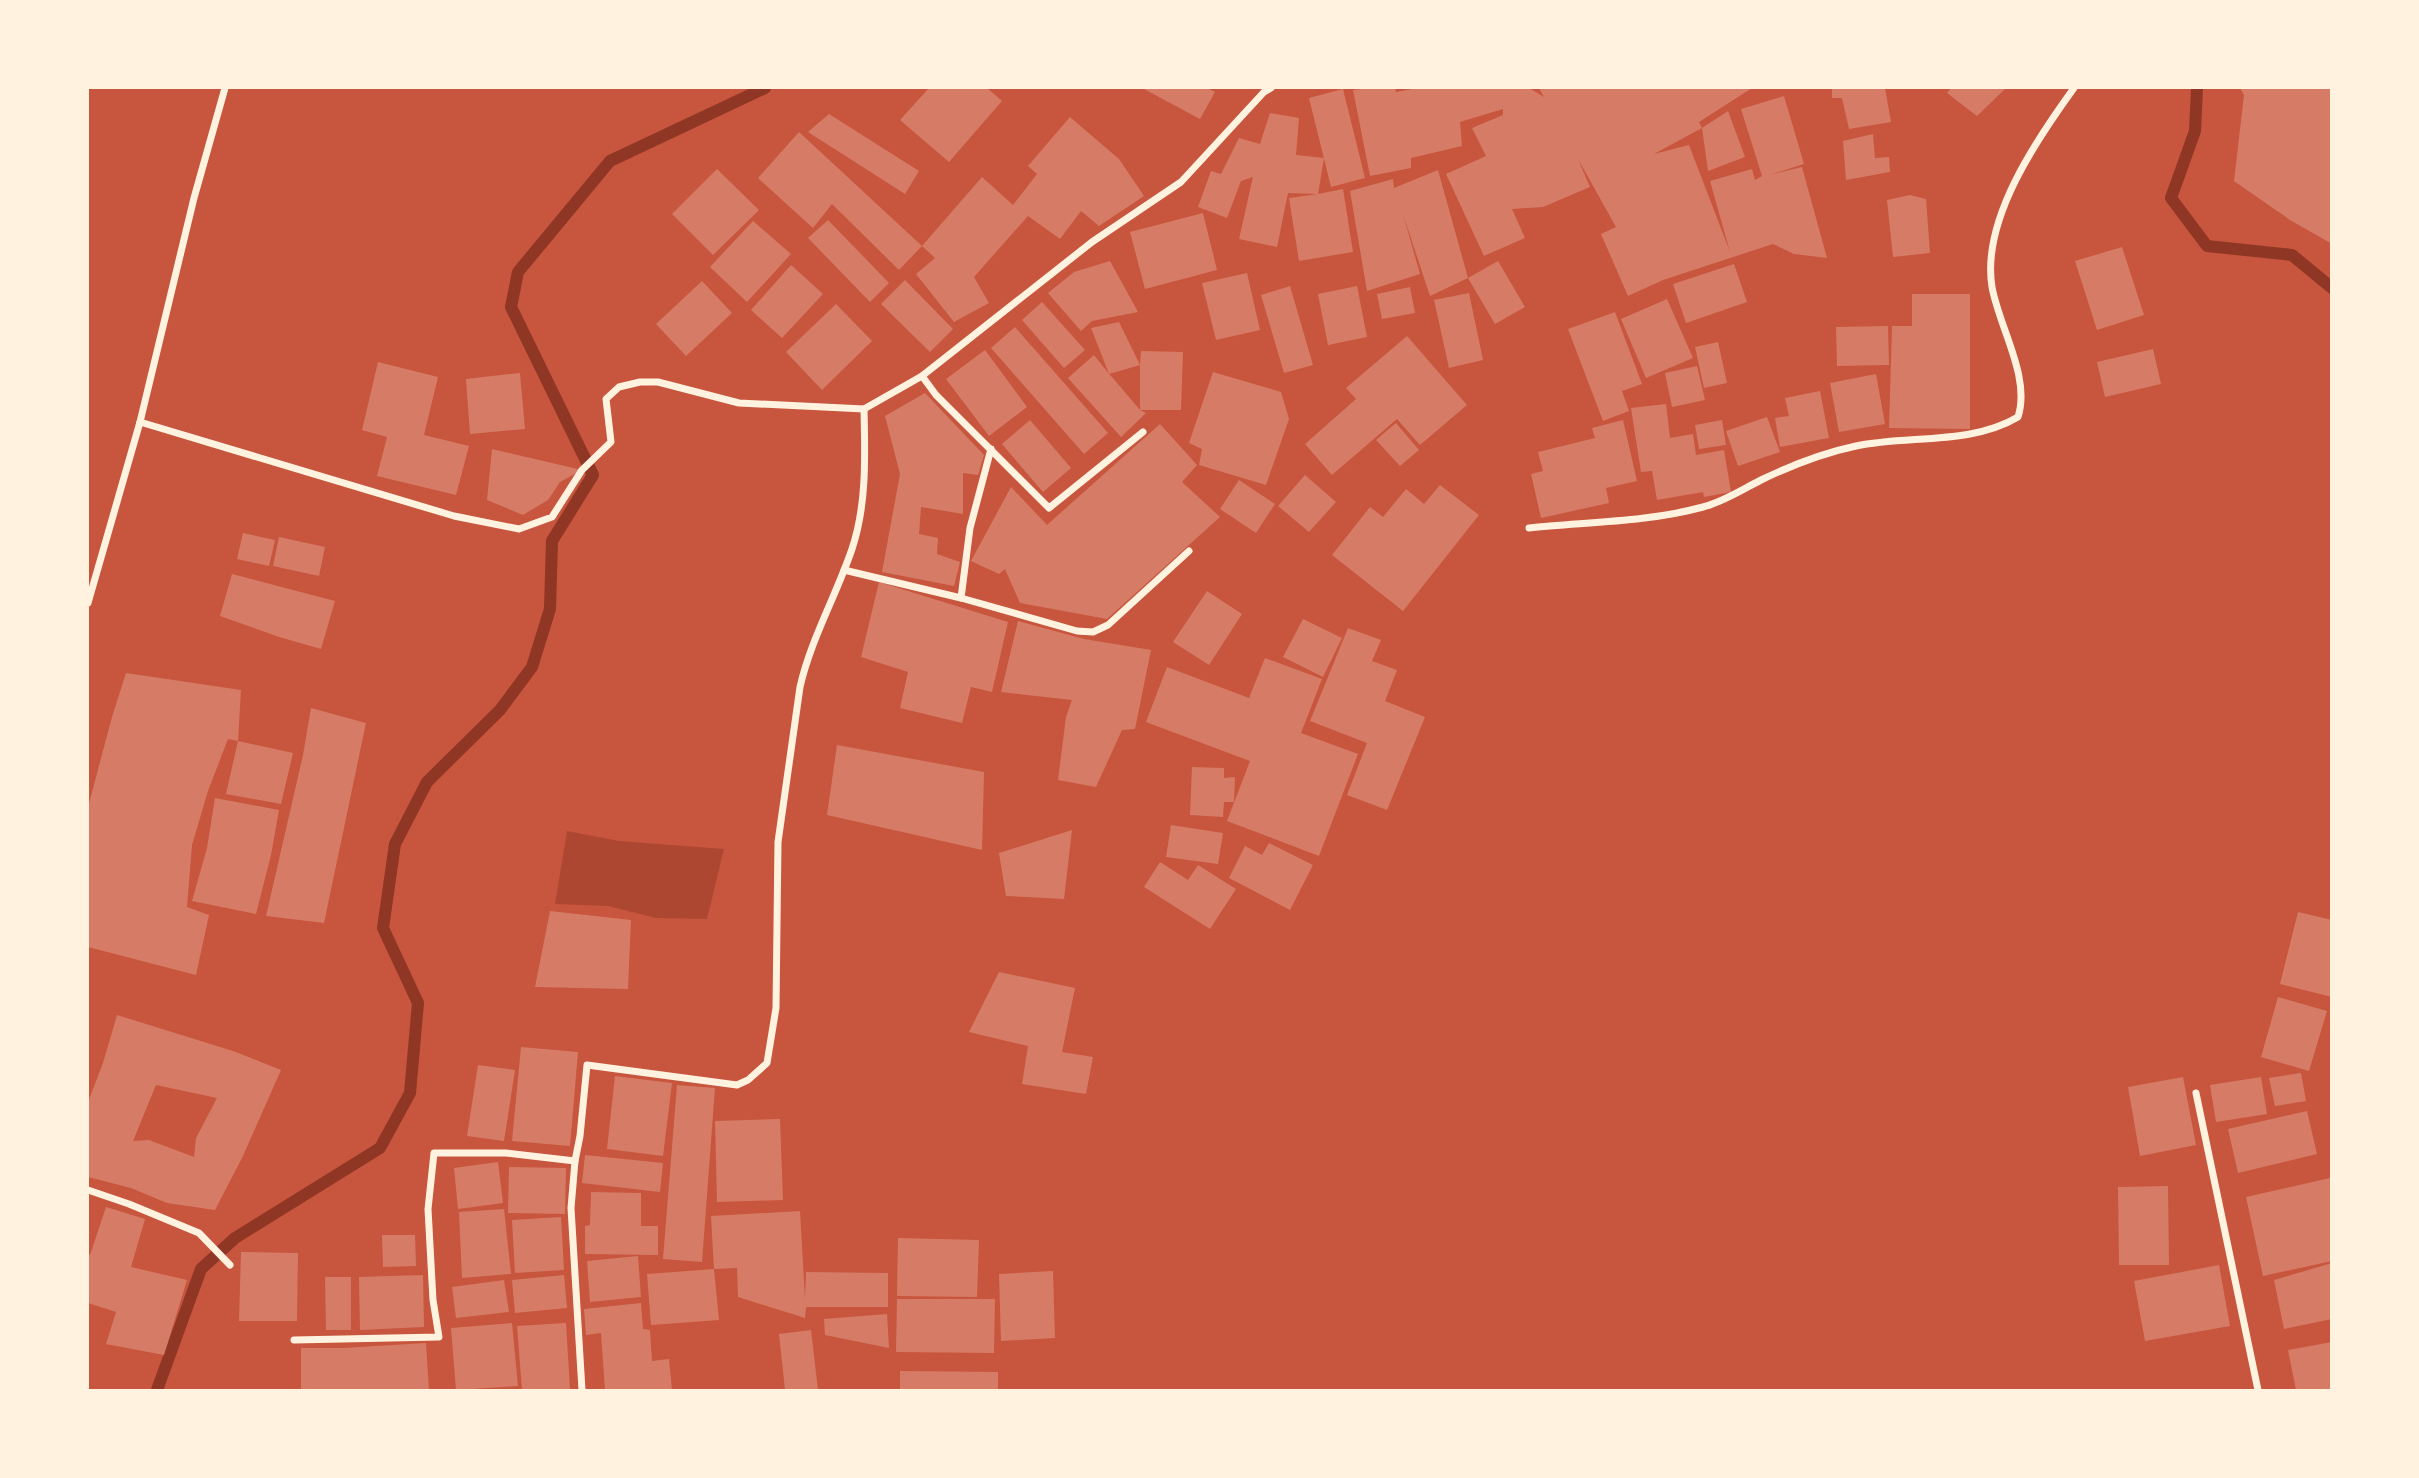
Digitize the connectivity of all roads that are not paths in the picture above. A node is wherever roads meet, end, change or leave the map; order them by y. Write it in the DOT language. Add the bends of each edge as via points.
graph roads {
  1 [pos="225,88"];
  2 [pos="1271,88"];
  3 [pos="2074,88"];
  4 [pos="922,376"];
  5 [pos="864,410"];
  6 [pos="140,422"];
  7 [pos="1143,432"];
  8 [pos="991,449"];
  9 [pos="1529,528"];
  10 [pos="1189,551"];
  11 [pos="844,570"];
  12 [pos="961,598"];
  13 [pos="88,603"];
  14 [pos="2196,1093"];
  15 [pos="575,1161"];
  16 [pos="88,1190"];
  17 [pos="230,1265"];
  18 [pos="295,1340"];
  19 [pos="582,1391"];
  20 [pos="2258,1391"];
  1 -- 6 [label="street"];
  2 -- 4 [label="street" via="1181,182 1092,242"];
  3 -- 9 [label="street" via="2022,167 2005,204 1992,255 1992,285 2021,383 2018,417 1977,432 1853,447 1792,465 1706,506 1671,514"];
  4 -- 5 [label="street"];
  4 -- 8 [label="street"];
  5 -- 6 [label="street" via="739,402 658,382 619,387 606,399 611,442 582,470 552,517 519,529 454,516"];
  5 -- 11 [label="street" via="861,517"];
  6 -- 13 [label="street"];
  7 -- 8 [label="street" via="1049,508"];
  8 -- 12 [label="street" via="970,528"];
  10 -- 12 [label="street" via="1108,625 1093,632"];
  11 -- 12 [label="street"];
  11 -- 15 [label="street" via="800,687 778,842 776,1008 767,1063 737,1086 587,1065"];
  14 -- 20 [label="street"];
  15 -- 18 [label="street" via="506,1153 434,1153 428,1209 439,1338"];
  15 -- 19 [label="street" via="571,1208"];
  16 -- 17 [label="street" via="199,1233"];
}
